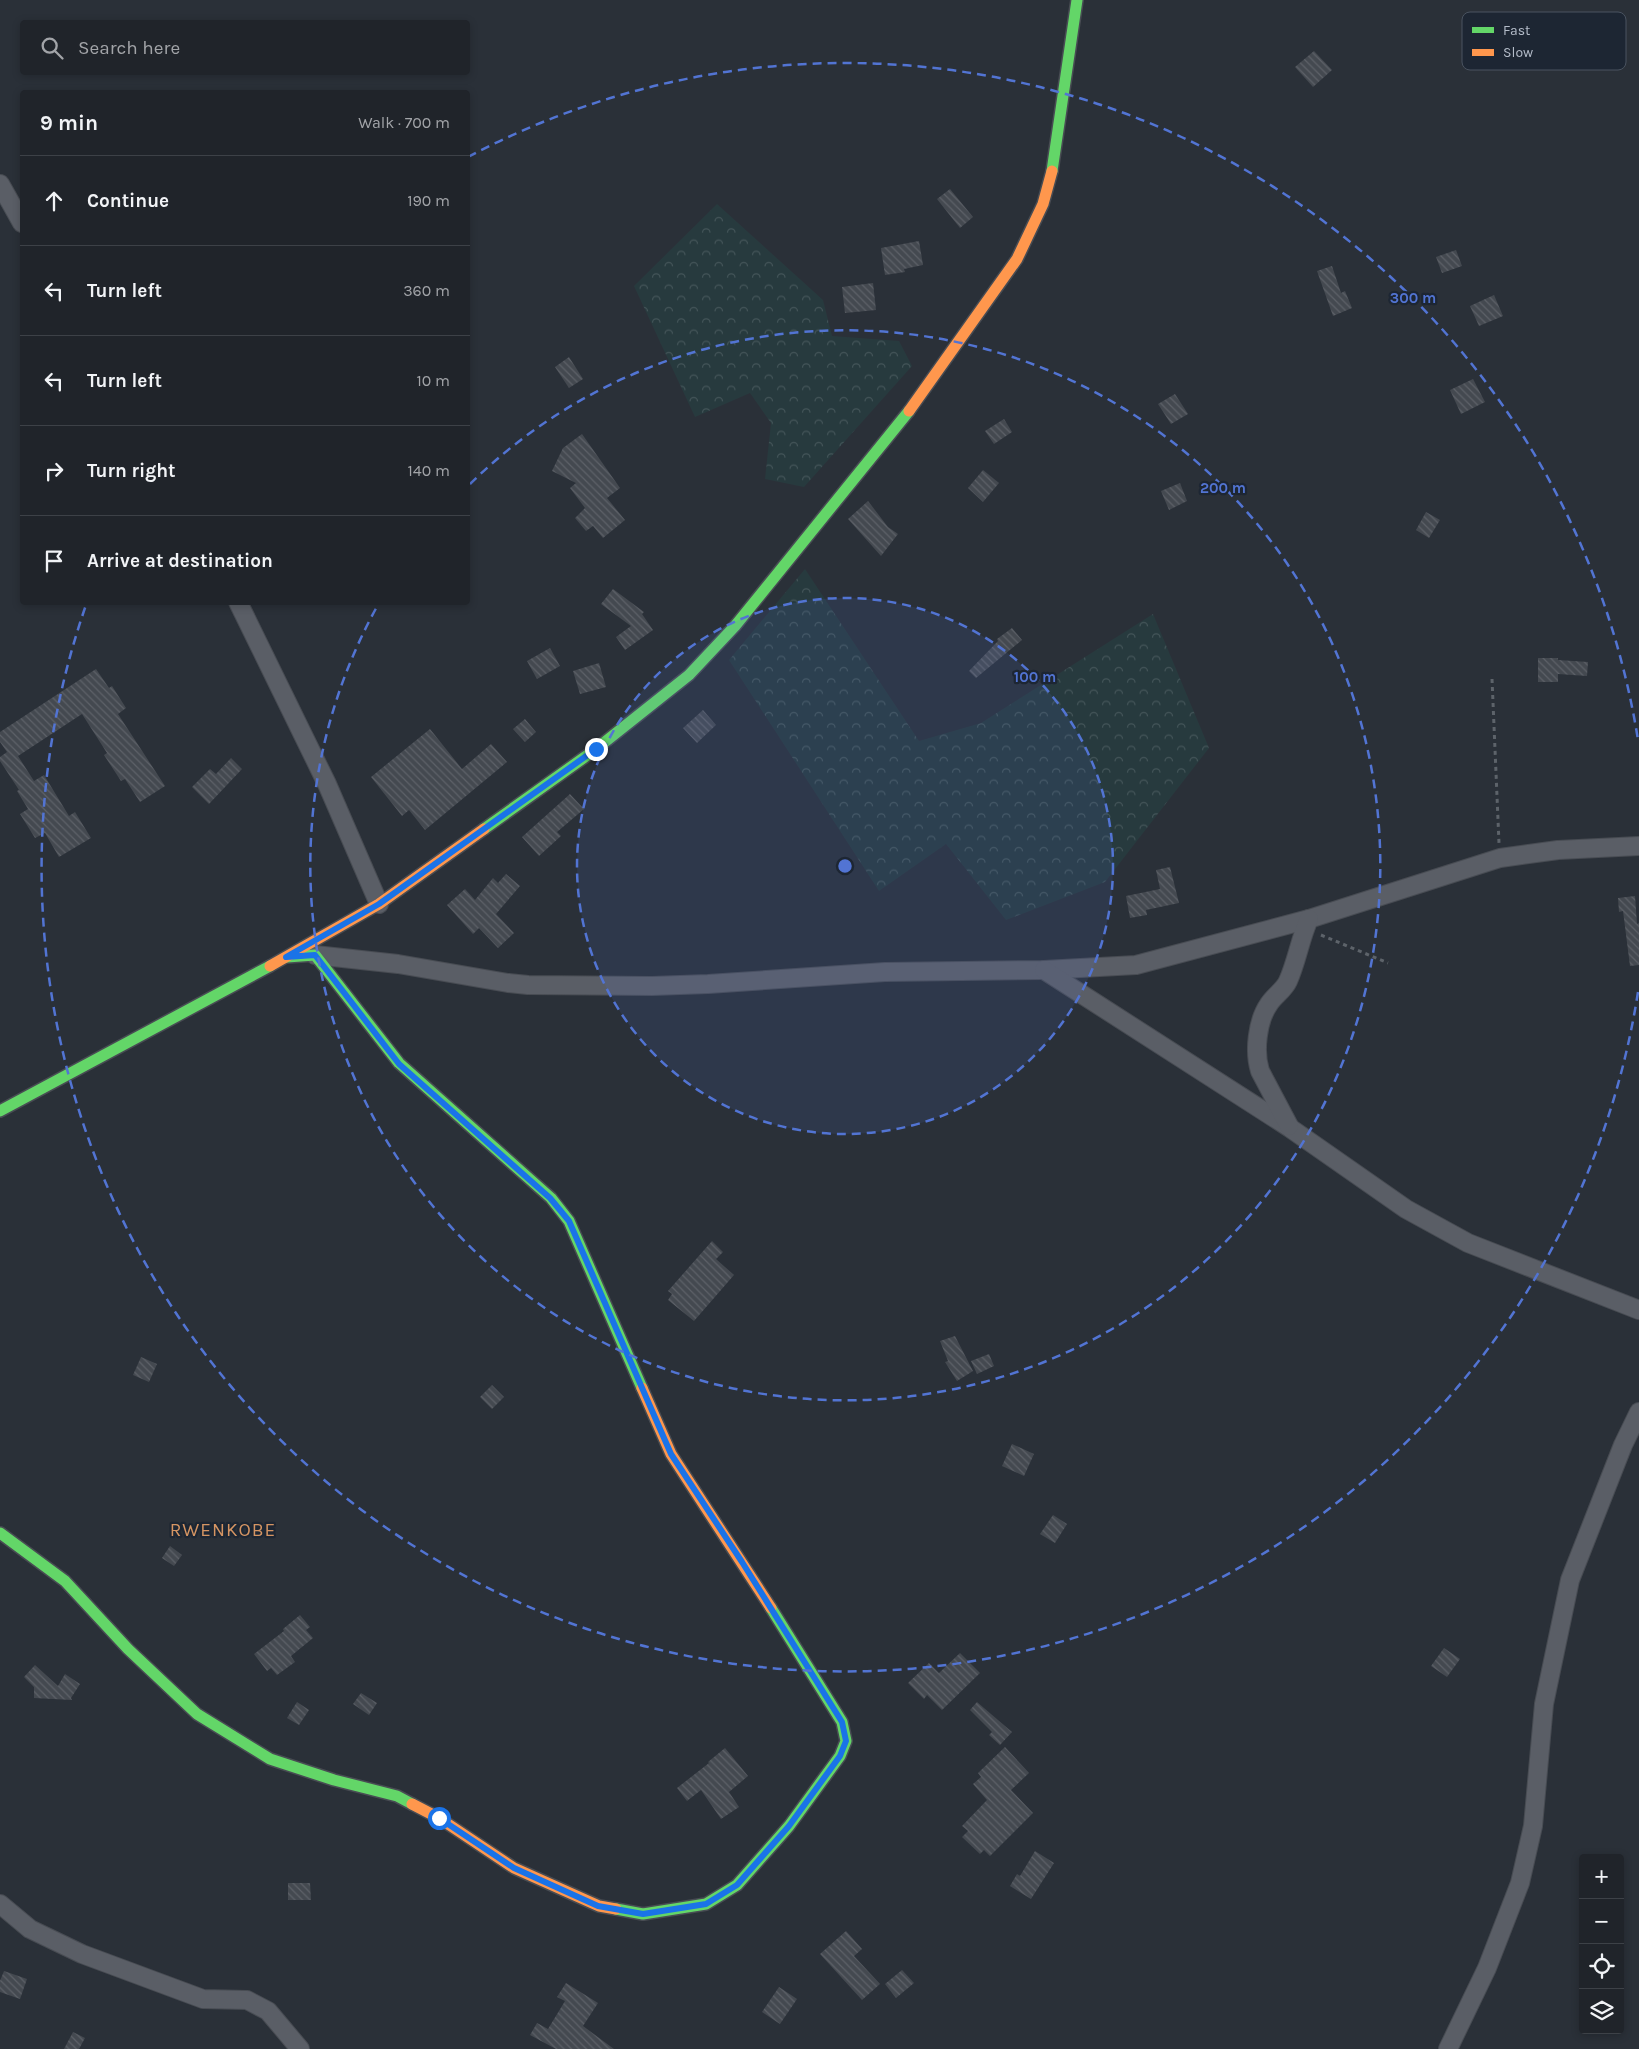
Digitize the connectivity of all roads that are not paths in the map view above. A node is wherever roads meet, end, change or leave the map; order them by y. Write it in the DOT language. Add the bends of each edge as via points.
graph roads {
  1 [pos="1077,0"];
  2 [pos="0,184"];
  3 [pos="20,219"];
  4 [pos="239,605"];
  5 [pos="1639,846"];
  6 [pos="379,904"];
  7 [pos="1307,924"];
  8 [pos="315,955"];
  9 [pos="286,957"];
  10 [pos="1044,970"];
  11 [pos="0,1111"];
  12 [pos="1290,1128"];
  13 [pos="1639,1310"];
  14 [pos="1639,1412"];
  15 [pos="0,1533"];
  16 [pos="0,1904"];
  17 [pos="300,2049"];
  18 [pos="1448,2049"];
  1 -- 6 [label="street" via="1051,175 1043,204 1017,259 911,409 735,626 689,675 596,749"];
  2 -- 3 [label="street"];
  4 -- 6 [label="street" via="327,784"];
  5 -- 7 [label="street" via="1558,850 1500,858"];
  6 -- 9 [label="street"];
  7 -- 10 [label="street" via="1136,966"];
  7 -- 12 [label="street" via="1287,983 1263,1016 1258,1042 1260,1071"];
  8 -- 9 [label="street"];
  8 -- 10 [label="street" via="398,964 528,985 652,986 886,972"];
  8 -- 15 [label="street" via="399,1064 545,1193 569,1221 671,1454 842,1722 846,1741 840,1756 789,1826 737,1885 706,1904 643,1914 598,1906 514,1868 439,1818 397,1796 270,1759 198,1714 128,1649 65,1581"];
  9 -- 11 [label="street"];
  10 -- 12 [label="street"];
  12 -- 13 [label="street" via="1406,1209 1468,1242"];
  14 -- 18 [label="street" via="1570,1580 1544,1704 1534,1826 1520,1883 1487,1968"];
  16 -- 17 [label="street" via="30,1929 82,1954 203,1999 247,2000 268,2010"];
}
